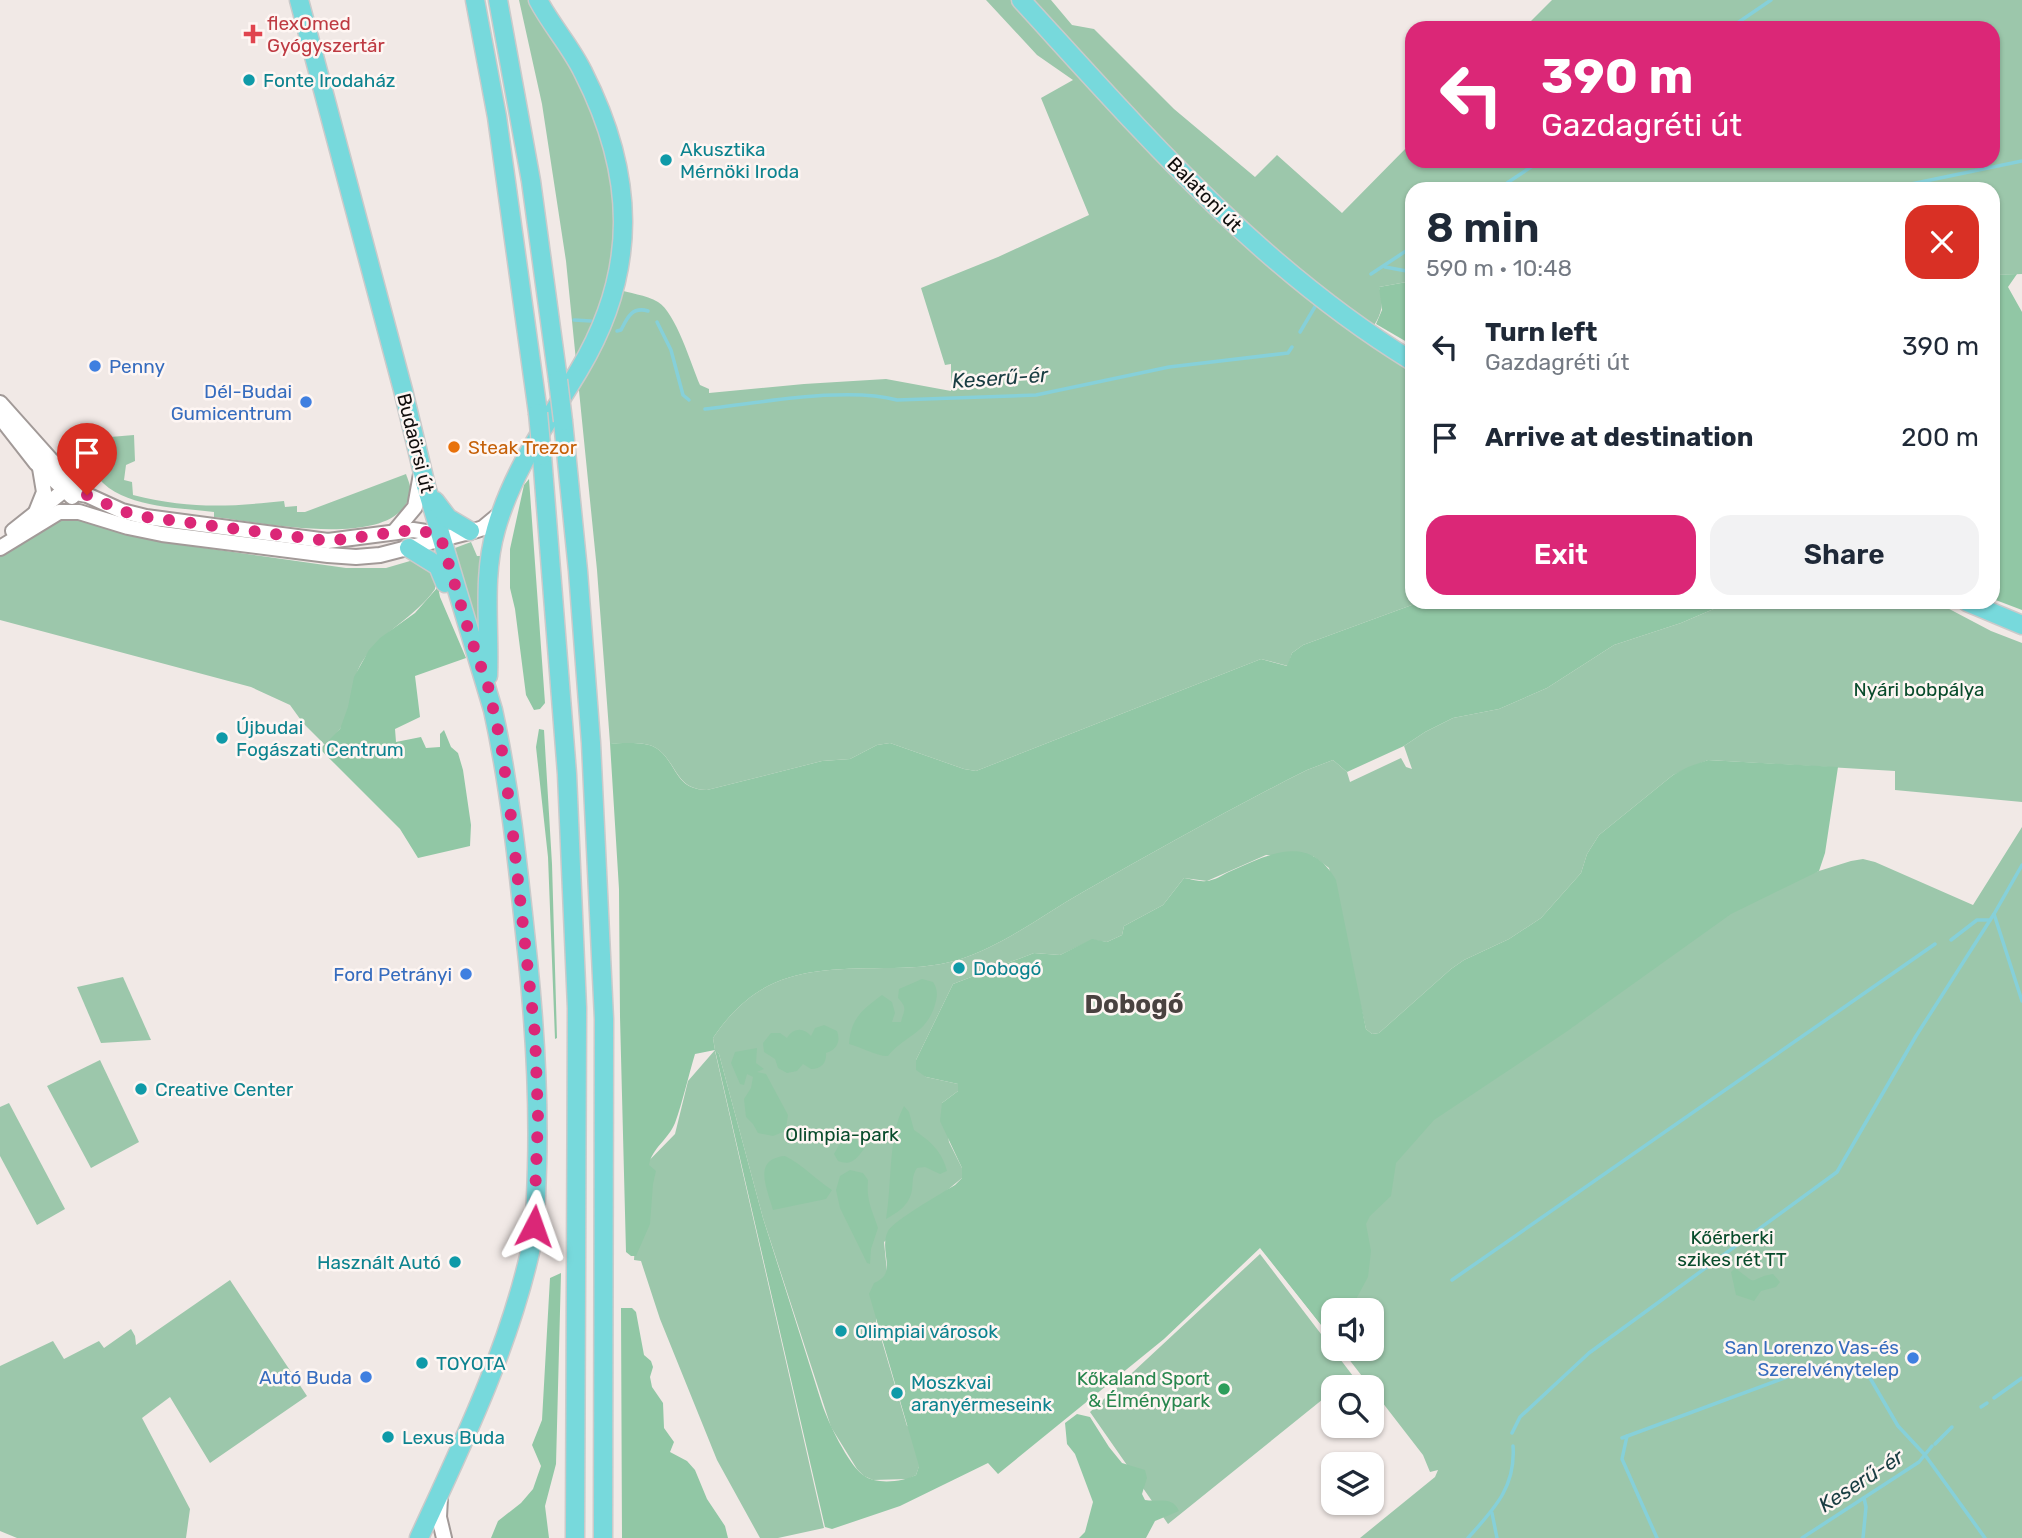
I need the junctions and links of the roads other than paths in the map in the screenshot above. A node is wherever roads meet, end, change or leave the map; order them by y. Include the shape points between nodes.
1 (299, 0) edge
2 (475, 0) edge
3 (498, 0) edge
4 (538, 0) edge
5 (1021, 0) edge
6 (1405, 356) edge
7 (0, 403) edge
8 (0, 417) edge
9 (40, 467) junction
10 (421, 467) junction
11 (426, 486) junction
12 (69, 489) junction
13 (501, 513) junction
14 (35, 514) junction
15 (118, 524) junction
16 (395, 531) junction
17 (470, 531) junction
18 (26, 532) junction
19 (441, 538) junction
20 (0, 541) edge
21 (0, 548) edge
22 (409, 548) junction
23 (1984, 609) edge
24 (465, 619) junction
25 (2022, 625) edge
26 (488, 686) junction
27 (444, 1484) junction
28 (419, 1538) edge
29 (444, 1538) edge
30 (575, 1538) edge
31 (603, 1538) edge

1 - 10 main road, Budaörsi út
2 - 30 main road, bridge via 497,117 538,414 567,774 577,1008
3 - 31 main road, bridge via 533,193 564,421 591,743 604,1019
4 - 13 main road via 582,69 614,147 621,178 623,248 604,322 524,457
5 - 6 main road, Balatoni út via 1230,221 1290,275
7 - 12 street via 50,459
8 - 9 street
9 - 12 street
9 - 14 street via 44,492
10 - 11 main road, Budaörsi út
10 - 16 street via 415,507
11 - 17 main road via 448,518
11 - 19 main road, Budaörsi út
12 - 14 street
12 - 15 street
12 - 16 street via 146,517 300,538 359,539
12 - 18 street via 65,499
13 - 17 street via 483,528
13 - 26 main road via 488,566
14 - 20 street
15 - 18 street via 68,511
15 - 22 street via 328,555 369,557
16 - 19 street via 426,532
17 - 19 street
18 - 21 street
19 - 22 street
19 - 24 main road, Budaörsi út
22 - 24 main road via 438,566 450,599
23 - 25 main road
24 - 26 main road, Budaörsi út
26 - 27 main road, Budaörsi út via 512,822 535,1034 536,1199 530,1250 503,1343
27 - 28 main road, Budaörsi út
27 - 29 street via 439,1517

